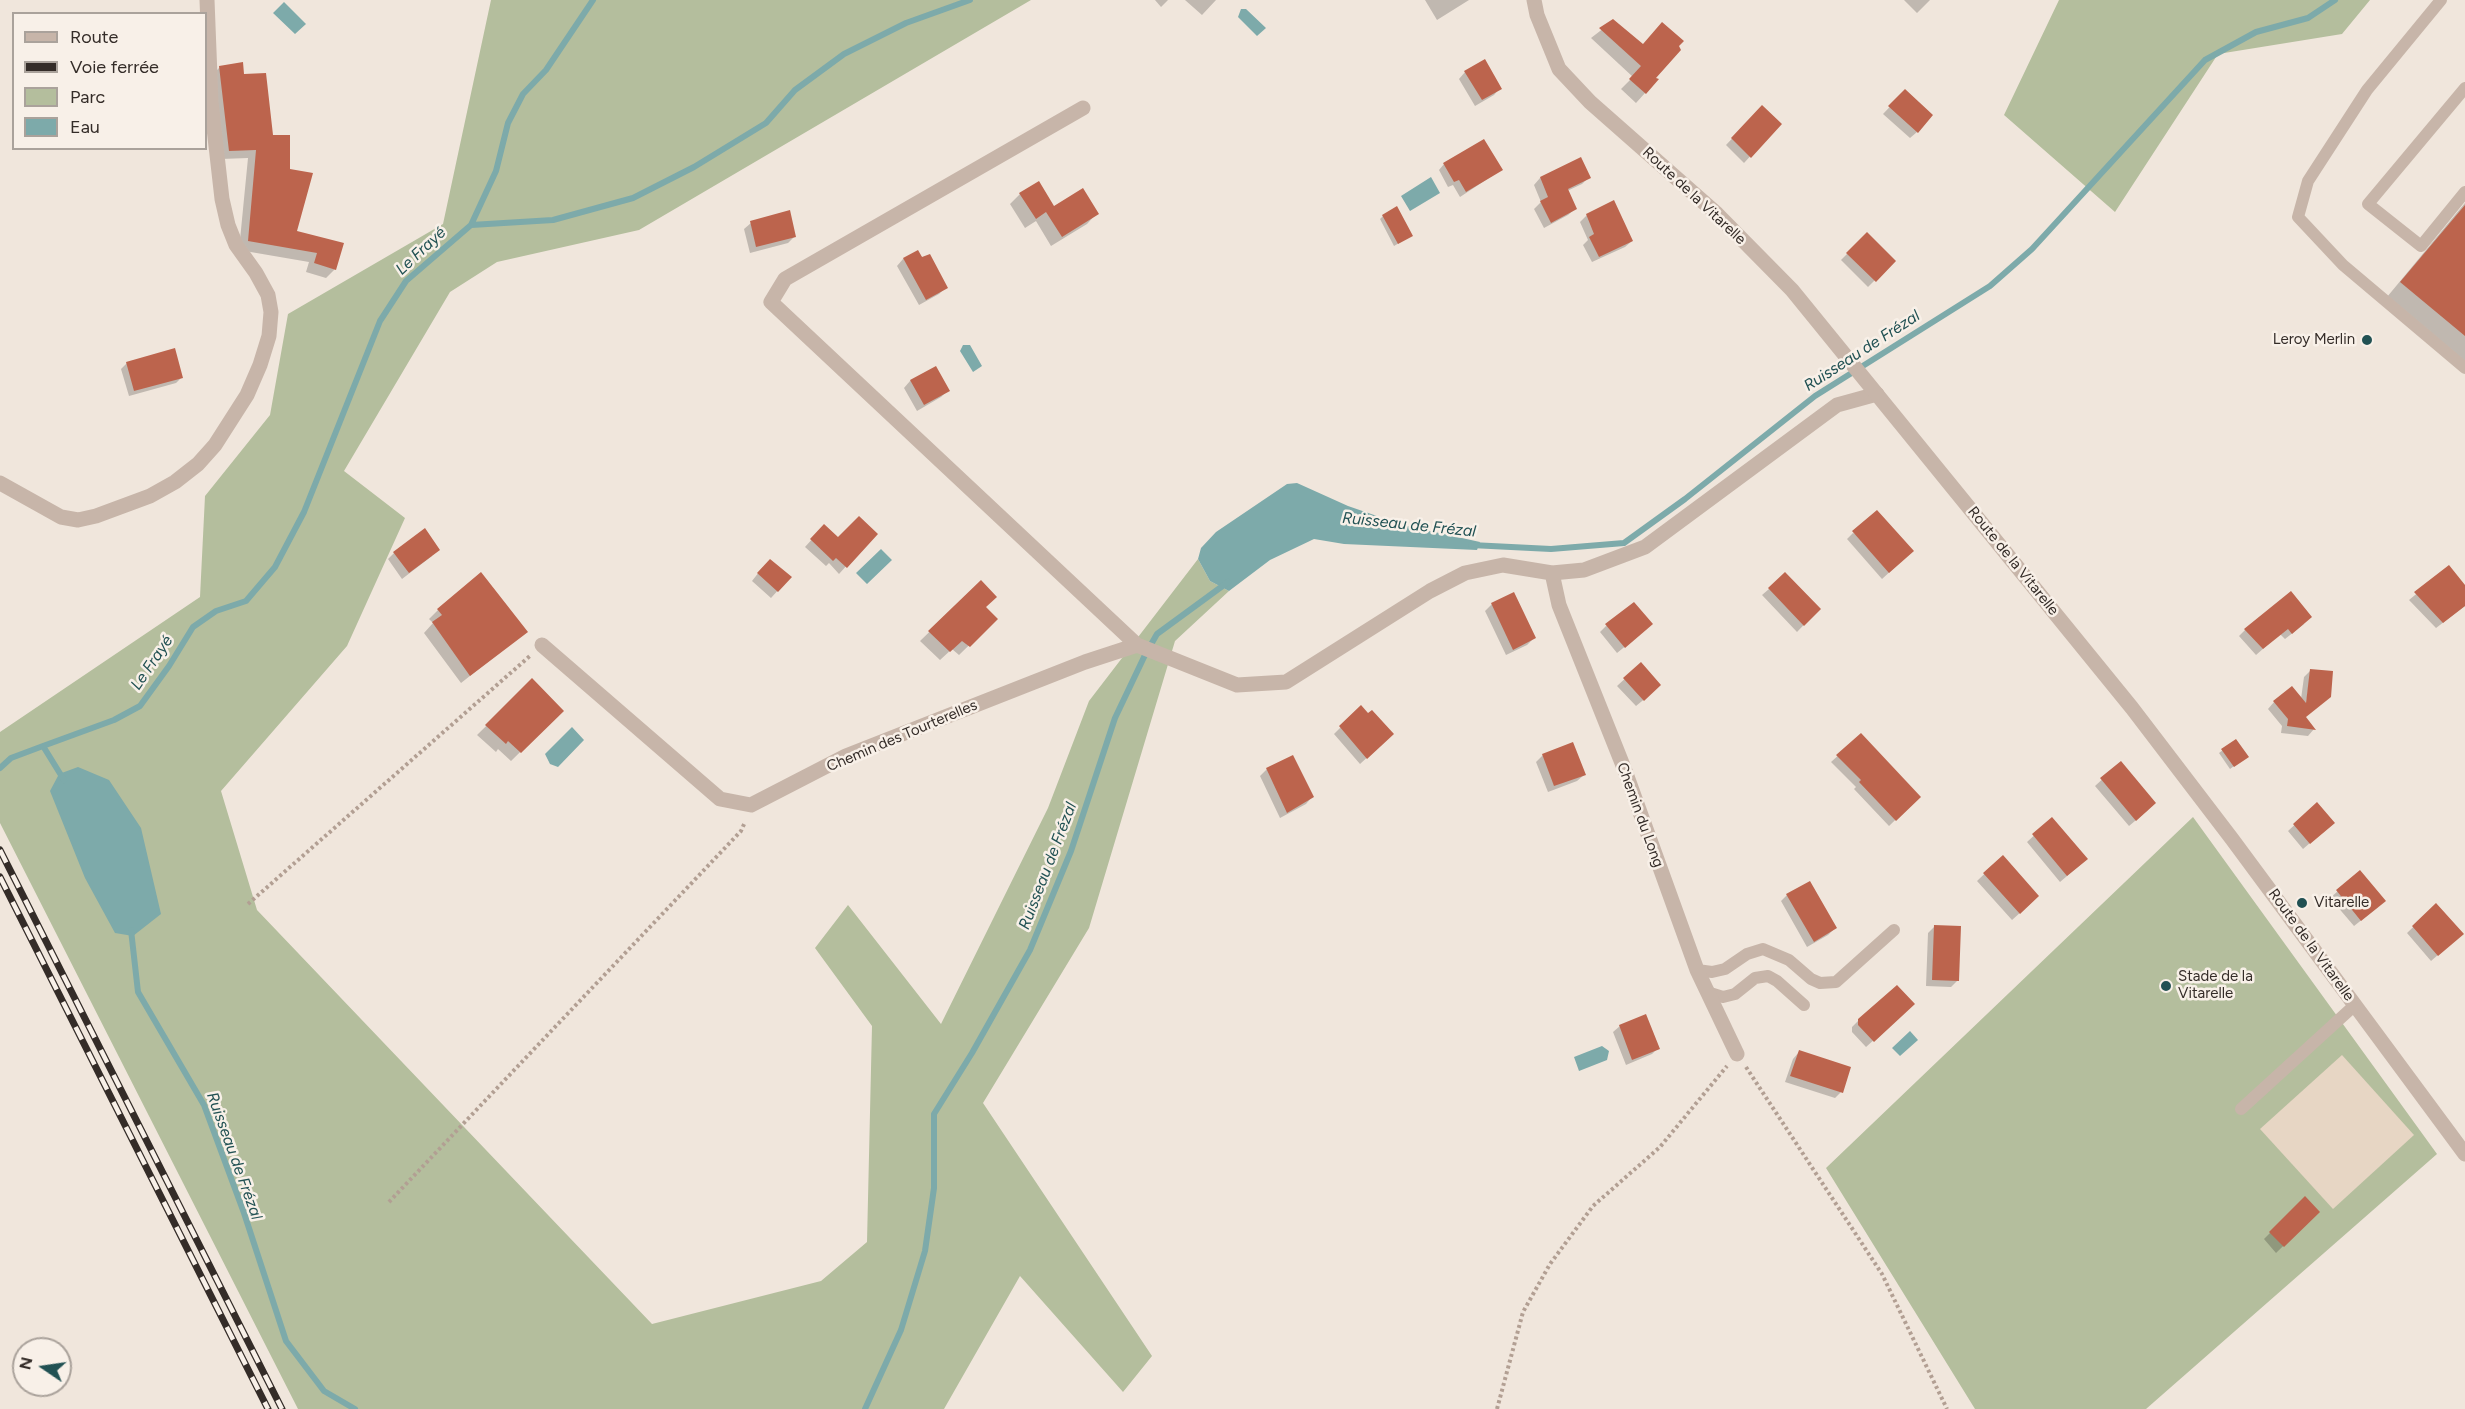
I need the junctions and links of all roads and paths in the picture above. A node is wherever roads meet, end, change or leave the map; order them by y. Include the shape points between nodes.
1 (207, 0) edge
2 (1534, 0) edge
3 (2441, 0) edge
4 (2465, 88) edge
5 (1083, 108) dead end
6 (2465, 192) edge
7 (2465, 368) edge
8 (1873, 388) junction
9 (0, 483) edge
10 (1552, 573) junction
11 (542, 645) joint
12 (1137, 645) junction
13 (751, 805) junction
14 (248, 904) dead end
15 (1894, 930) dead end
16 (1697, 970) junction
17 (1707, 992) junction
18 (1804, 1005) dead end
19 (2355, 1005) junction
20 (1737, 1054) junction
21 (2241, 1109) dead end
22 (2465, 1154) edge
23 (389, 1202) dead end
24 (1497, 1409) edge
25 (1947, 1409) edge

1 - 9 street via 211,102 222,199 236,245 268,295 271,312 269,336 251,385 233,420 198,464 150,496 78,520 61,517
2 - 8 street, Route de la Vitarelle via 1559,69 1590,102 1726,222 1792,290
3 - 7 lane via 2367,90 2307,181 2298,217 2343,265
4 - 6 lane via 2368,204 2421,246
5 - 12 street via 785,279 771,302
8 - 10 street via 1837,405 1645,547 1584,570
8 - 19 street, Route de la Vitarelle via 2132,708
10 - 12 street via 1503,565 1465,573 1286,682 1237,685
10 - 16 street, Chemin du Long via 1559,605
11 - 13 street via 720,799
11 - 14 path
12 - 13 street, Chemin des Tourterelles via 846,756
13 - 23 path via 741,831
15 - 16 lane via 1836,982 1811,979 1789,960 1763,949 1747,954 1725,969
16 - 17 street, Chemin du Long
17 - 18 lane via 1723,997 1735,994 1755,978 1768,976
17 - 20 street, Chemin du Long
19 - 21 lane
19 - 22 street, Route de la Vitarelle
20 - 24 path via 1660,1147 1593,1206 1550,1264 1523,1312
20 - 25 path via 1882,1274

